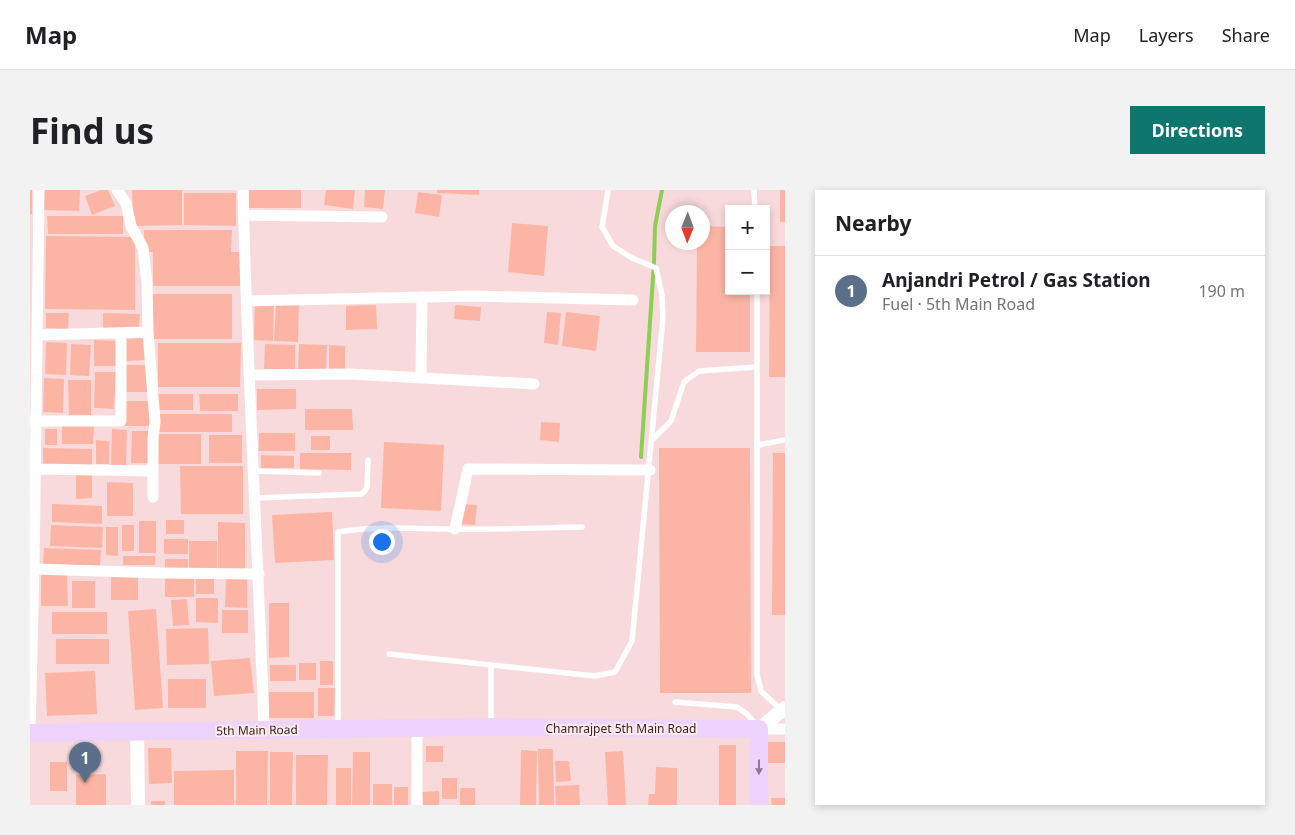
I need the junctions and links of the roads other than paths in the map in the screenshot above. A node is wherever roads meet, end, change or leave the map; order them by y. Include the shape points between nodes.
1 (39, 190) edge
2 (117, 190) edge
3 (243, 190) edge
4 (608, 190) edge
5 (754, 190) edge
6 (755, 205) edge
7 (244, 215) junction
8 (382, 217) dead end
9 (34, 224) edge
10 (34, 287) edge
11 (757, 295) edge
12 (422, 297) junction
13 (246, 300) junction
14 (632, 300) dead end
15 (121, 332) junction
16 (148, 332) junction
17 (37, 335) junction
18 (756, 367) junction
19 (250, 375) junction
20 (421, 378) junction
21 (534, 384) dead end
22 (33, 421) edge
23 (652, 440) junction
24 (785, 440) edge
25 (758, 444) junction
26 (368, 460) dead end
27 (36, 469) junction
28 (650, 470) junction
29 (153, 471) junction
30 (254, 471) junction
31 (319, 473) dead end
32 (153, 497) dead end
33 (255, 498) junction
34 (582, 527) dead end
35 (454, 529) junction
36 (32, 568) edge
37 (259, 574) junction
38 (389, 654) dead end
39 (491, 664) junction
40 (675, 702) dead end
41 (784, 709) edge
42 (487, 727) junction
43 (416, 728) junction
44 (338, 729) junction
45 (760, 729) junction
46 (785, 729) edge
47 (264, 730) junction
48 (137, 731) junction
49 (30, 733) edge
50 (138, 805) edge
51 (417, 805) edge
52 (759, 805) edge

1 - 9 street
2 - 16 street via 126,203 131,226 142,248
3 - 7 street
4 - 23 lane via 602,227 614,246 656,268 662,294 663,318
5 - 6 lane
7 - 8 street
7 - 13 street
9 - 10 street
10 - 17 street
11 - 18 lane
12 - 13 street
12 - 14 street
12 - 20 street
13 - 19 street
15 - 16 street
15 - 17 street
15 - 22 street via 121,421
16 - 29 street via 154,422
17 - 22 street
18 - 23 lane via 698,370 684,382 671,421
18 - 25 lane
19 - 20 street via 350,374
19 - 30 street
20 - 21 street
22 - 27 street
23 - 28 lane
24 - 25 lane
25 - 41 lane via 757,674 761,691
26 - 33 lane via 367,488 362,494
27 - 29 street
27 - 36 street
28 - 35 street via 468,469
28 - 39 lane via 632,641 615,672 595,676
29 - 32 street
30 - 31 lane
30 - 33 street
33 - 37 street
34 - 35 lane
35 - 44 lane via 353,529 338,532
36 - 37 street
36 - 49 street
37 - 47 street
38 - 39 lane
39 - 42 lane
40 - 45 lane via 737,707
41 - 45 street
42 - 43 main road, 5th Main Road
42 - 45 main road, Chamrajpet 5th Main Road
43 - 44 main road, 5th Main Road
43 - 51 street
44 - 47 main road, 5th Main Road
45 - 46 street
45 -> 52 main road
47 - 48 main road, 5th Main Road
48 - 49 main road, 5th Main Road
48 - 50 street

